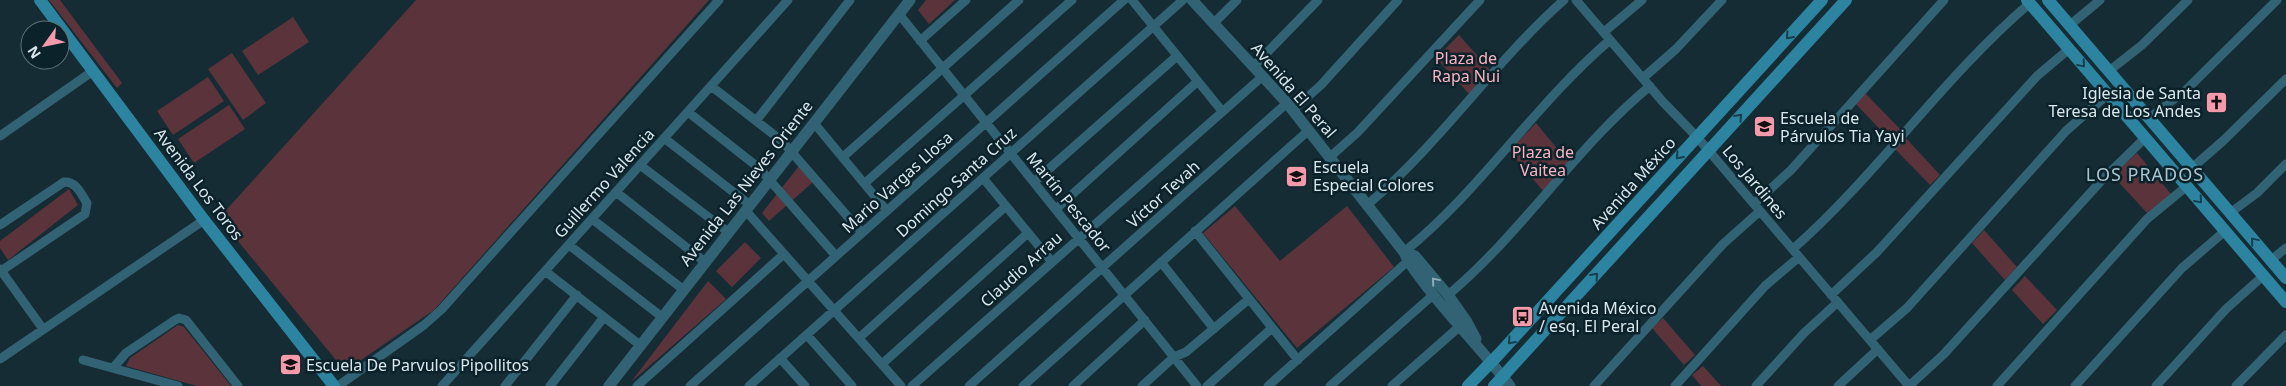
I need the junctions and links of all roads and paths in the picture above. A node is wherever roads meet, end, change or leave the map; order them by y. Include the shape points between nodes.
1 (40, 0) edge
2 (719, 0) edge
3 (788, 0) edge
4 (850, 0) edge
5 (910, 0) edge
6 (966, 0) edge
7 (1019, 0) edge
8 (1072, 0) edge
9 (1124, 0) edge
10 (1132, 0) edge
11 (1183, 0) edge
12 (1192, 0) edge
13 (1237, 0) edge
14 (1318, 0) edge
15 (1398, 0) edge
16 (1480, 0) edge
17 (1564, 0) edge
18 (1576, 0) edge
19 (1642, 0) edge
20 (1722, 0) edge
21 (1822, 0) edge
22 (1846, 0) edge
23 (1944, 0) edge
24 (2048, 0) edge
25 (2100, 0) edge
26 (2188, 0) edge
27 (2277, 0) edge
28 (2029, 1) edge
29 (898, 14) junction
30 (1213, 24) junction
31 (2070, 25) junction
32 (1153, 26) junction
33 (1604, 32) junction
34 (1610, 40) junction
35 (920, 41) junction
36 (2069, 49) junction
37 (1177, 56) junction
38 (1254, 66) junction
39 (942, 68) junction
40 (93, 71) junction
41 (2109, 71) junction
42 (1263, 76) junction
43 (1643, 78) junction
44 (2286, 79) edge
45 (1198, 82) junction
46 (711, 86) junction
47 (1650, 86) junction
48 (2108, 94) junction
49 (964, 95) junction
50 (1290, 107) junction
51 (1222, 111) junction
52 (688, 112) junction
53 (2149, 118) junction
54 (756, 121) junction
55 (986, 122) junction
56 (814, 123) junction
57 (1309, 130) junction
58 (0, 136) edge
59 (1697, 137) junction
60 (664, 138) junction
61 (2145, 138) junction
62 (1709, 151) junction
63 (791, 152) junction
64 (1011, 153) junction
65 (843, 157) junction
66 (1330, 157) junction
67 (2286, 164) edge
68 (640, 165) junction
69 (2192, 168) junction
70 (983, 178) junction
71 (770, 180) junction
72 (1034, 182) junction
73 (865, 183) junction
74 (2187, 186) junction
75 (616, 192) junction
76 (1367, 204) junction
77 (1754, 204) junction
78 (1006, 206) junction
79 (748, 208) junction
80 (1056, 209) junction
81 (887, 210) junction
82 (1760, 211) junction
83 (2230, 213) junction
84 (592, 219) junction
85 (204, 220) junction
86 (0, 225) edge
87 (1196, 231) junction
88 (2225, 231) junction
89 (728, 232) junction
90 (862, 233) junction
91 (1028, 233) junction
92 (1079, 238) junction
93 (569, 244) junction
94 (2286, 248) edge
95 (1792, 249) junction
96 (784, 254) junction
97 (836, 256) junction
98 (1406, 256) junction
99 (1799, 257) junction
100 (2271, 260) junction
101 (705, 262) junction
102 (1052, 262) junction
103 (1161, 262) junction
104 (1103, 267) junction
105 (1, 270) edge
106 (545, 271) junction
107 (2264, 276) junction
108 (2286, 278) edge
109 (808, 281) junction
110 (684, 290) junction
111 (577, 295) junction
112 (1125, 295) junction
113 (1433, 295) junction
114 (1831, 295) junction
115 (1448, 296) junction
116 (1249, 299) junction
117 (1838, 302) junction
118 (2286, 302) edge
119 (834, 310) junction
120 (604, 316) junction
121 (662, 317) junction
122 (1145, 320) junction
123 (1459, 327) junction
124 (1272, 328) junction
125 (43, 329) junction
126 (1214, 329) junction
127 (807, 334) junction
128 (2286, 335) edge
129 (859, 338) junction
130 (1870, 340) junction
131 (640, 345) junction
132 (1878, 349) junction
133 (1482, 350) junction
134 (1174, 357) junction
135 (780, 358) junction
136 (0, 359) edge
137 (83, 360) dead end
138 (1298, 360) junction
139 (1492, 362) junction
140 (882, 364) junction
141 (113, 368) junction
142 (1502, 383) edge
143 (754, 384) edge
144 (178, 386) edge
145 (238, 386) edge
146 (334, 386) edge
147 (338, 386) edge
148 (442, 386) edge
149 (505, 386) edge
150 (550, 386) edge
151 (609, 386) edge
152 (636, 386) edge
153 (690, 386) edge
154 (805, 386) edge
155 (852, 386) edge
156 (902, 386) edge
157 (912, 386) edge
158 (969, 386) edge
159 (1023, 386) edge
160 (1072, 386) edge
161 (1142, 386) edge
162 (1197, 386) edge
163 (1207, 386) edge
164 (1268, 386) edge
165 (1330, 386) edge
166 (1392, 386) edge
167 (1468, 386) edge
168 (1594, 386) edge
169 (1675, 386) edge
170 (1756, 386) edge
171 (1838, 386) edge
172 (1909, 386) edge
173 (1997, 386) edge
174 (2075, 386) edge
175 (2156, 386) edge
176 (2236, 386) edge

1 - 40 main road, Avenida Los Toros
2 - 147 street via 441,310
3 - 46 street, Guillermo Valencia
4 - 54 street
5 - 29 street, Avenida Las Nieves Oriente
6 - 35 street
7 - 39 street
8 - 49 street
9 - 55 street, Mario Vargas Llosa
10 - 32 street
11 - 32 street, Domingo Santa Cruz
12 - 30 street, Avenida El Peral
13 - 30 street
14 - 38 street
15 - 50 street, Víctor Tevah via 1326,79
16 - 66 street via 1358,132
17 - 76 street via 1405,170
18 - 33 street, Los Jardines
19 - 33 street
20 - 43 street via 1676,49
21 -> 59 main road, Avenida México
62 -> 22 main road, Avenida México
23 - 77 street via 1791,170
24 - 31 main road
25 - 31 street
26 - 41 street via 2142,45
27 - 53 street via 2185,91
28 - 36 main road
28 - 95 street via 1985,43 1827,218
29 - 35 street, Martín Pescador
29 - 56 street, Avenida Las Nieves Oriente
30 - 38 street, Avenida El Peral
31 - 41 main road
32 - 37 street
32 - 64 street, Domingo Santa Cruz
33 - 34 street, Los Jardines
34 - 43 street, Los Jardines
34 - 98 street via 1578,69
35 - 39 street, Martín Pescador
36 -> 48 main road
36 - 114 street via 2037,76 1876,252
37 - 45 street
37 - 72 street
38 - 42 street, Avenida El Peral
39 - 49 street, Martín Pescador
39 - 65 street
40 - 58 street
40 - 85 main road, Avenida Los Toros
41 - 53 main road
42 - 50 street, Avenida El Peral
42 - 51 street, Claudio Arrau
43 - 47 street, Los Jardines
44 - 69 street
45 - 51 street
45 - 80 street
46 - 52 street, Guillermo Valencia
46 - 54 street
47 - 59 street, Los Jardines
47 - 115 street via 1613,120 1484,263
48 - 61 main road
48 - 130 street via 2066,131 1907,308
49 - 55 street, Martín Pescador
49 - 73 street
50 - 57 street, Avenida El Peral
50 - 104 street, Víctor Tevah
51 - 92 street, Claudio Arrau
52 - 60 street, Guillermo Valencia
52 - 71 street via 760,168
53 - 69 main road
54 - 63 street
55 - 64 street, Martín Pescador
55 - 81 street, Mario Vargas Llosa
56 - 63 street, Avenida Las Nieves Oriente
56 - 65 street
57 - 66 street, Avenida El Peral
57 - 87 street
59 - 62 street, Los Jardines
59 -> 139 main road, Avenida México
60 - 68 street, Guillermo Valencia
60 - 79 street
61 - 74 main road
61 - 172 street via 2102,180 1944,354
62 - 77 street, Los Jardines
142 -> 62 main road, Avenida México
63 - 71 street, Avenida Las Nieves Oriente
63 - 90 street
64 - 70 street, Domingo Santa Cruz
64 - 72 street, Martín Pescador
65 - 73 street
66 - 76 street, Avenida El Peral
67 - 83 street via 2257,193
68 - 75 street, Guillermo Valencia
68 - 89 street
69 - 83 main road
70 - 78 street
70 - 119 street, Domingo Santa Cruz
71 - 79 street, Avenida Las Nieves Oriente
71 - 97 street
72 - 80 street, Martín Pescador
73 - 81 street
74 -> 88 main road
74 - 173 street via 2148,220
75 - 84 street, Guillermo Valencia
75 - 101 street
76 - 98 street, Avenida El Peral
77 - 82 street, Los Jardines
78 - 91 street
78 - 129 street
79 - 89 street, Avenida Las Nieves Oriente
79 - 96 street
80 - 92 street, Martín Pescador
81 - 90 street, Mario Vargas Llosa
82 - 95 street, Los Jardines
82 - 168 street via 1723,244
100 -> 83 main road
84 - 93 street, Guillermo Valencia
84 - 110 street
85 - 125 street
85 - 146 main road, Avenida Los Toros
86 - 105 street via 64,182 74,184 87,203 84,214
87 - 103 street
87 - 116 street
88 - 107 main road
88 - 174 street via 2182,268
89 - 101 street, Avenida Las Nieves Oriente
90 - 97 street, Mario Vargas Llosa
91 - 102 street
91 - 140 street
92 - 102 street, Claudio Arrau
92 - 104 street, Martín Pescador
93 - 106 street, Guillermo Valencia
93 - 121 street
94 - 100 street
95 - 99 street, Los Jardines
96 - 109 street
96 - 152 street
97 - 109 street, Mario Vargas Llosa
98 - 113 street, Avenida El Peral
115 -> 98 street, Avenida El Peral via 1415,256
98 - 138 street
99 - 114 street, Los Jardines
99 - 169 street via 1765,286
100 - 108 main road
101 - 110 street, Avenida Las Nieves Oriente
102 - 157 street, Claudio Arrau
103 - 112 street
103 - 126 street
104 - 112 street, Martín Pescador
104 - 158 street, Víctor Tevah
105 - 125 street
106 - 111 street
106 - 148 street, Guillermo Valencia
107 - 118 main road
107 - 175 street via 2234,301
109 - 119 street
109 - 153 street, Mario Vargas Llosa
110 - 121 street, Avenida Las Nieves Oriente
111 - 120 street
111 - 149 street
112 - 122 street, Martín Pescador
112 - 159 street
113 - 123 street, Avenida El Peral
113 - 165 street
114 - 117 street, Los Jardines
115 - 133 street, Avenida El Peral
116 - 124 street
116 - 126 street
117 - 130 street, Los Jardines
117 - 170 street via 1804,333
119 - 127 street, Domingo Santa Cruz
119 - 129 street
120 - 131 street
120 - 150 street
121 - 131 street, Avenida Las Nieves Oriente
122 - 134 street, Martín Pescador
122 - 160 street
123 - 133 street, Avenida El Peral
123 - 166 street
124 - 138 street
124 - 163 street
125 - 136 street
126 - 134 street via 1186,352
127 - 135 street, Domingo Santa Cruz
127 - 155 street
128 - 176 street
129 - 140 street
130 - 132 street, Los Jardines
131 - 151 street, Avenida Las Nieves Oriente
132 - 171 street
132 - 172 street, Los Jardines
133 - 139 street, Avenida El Peral
134 - 161 street
134 - 162 street, Martín Pescador
135 - 143 street, Domingo Santa Cruz
135 - 154 street
137 - 141 street
138 - 164 street
139 - 142 street, Avenida El Peral
139 - 167 main road, Avenida México
140 - 156 street
141 - 144 street
141 - 145 street via 126,353 174,320 182,318

